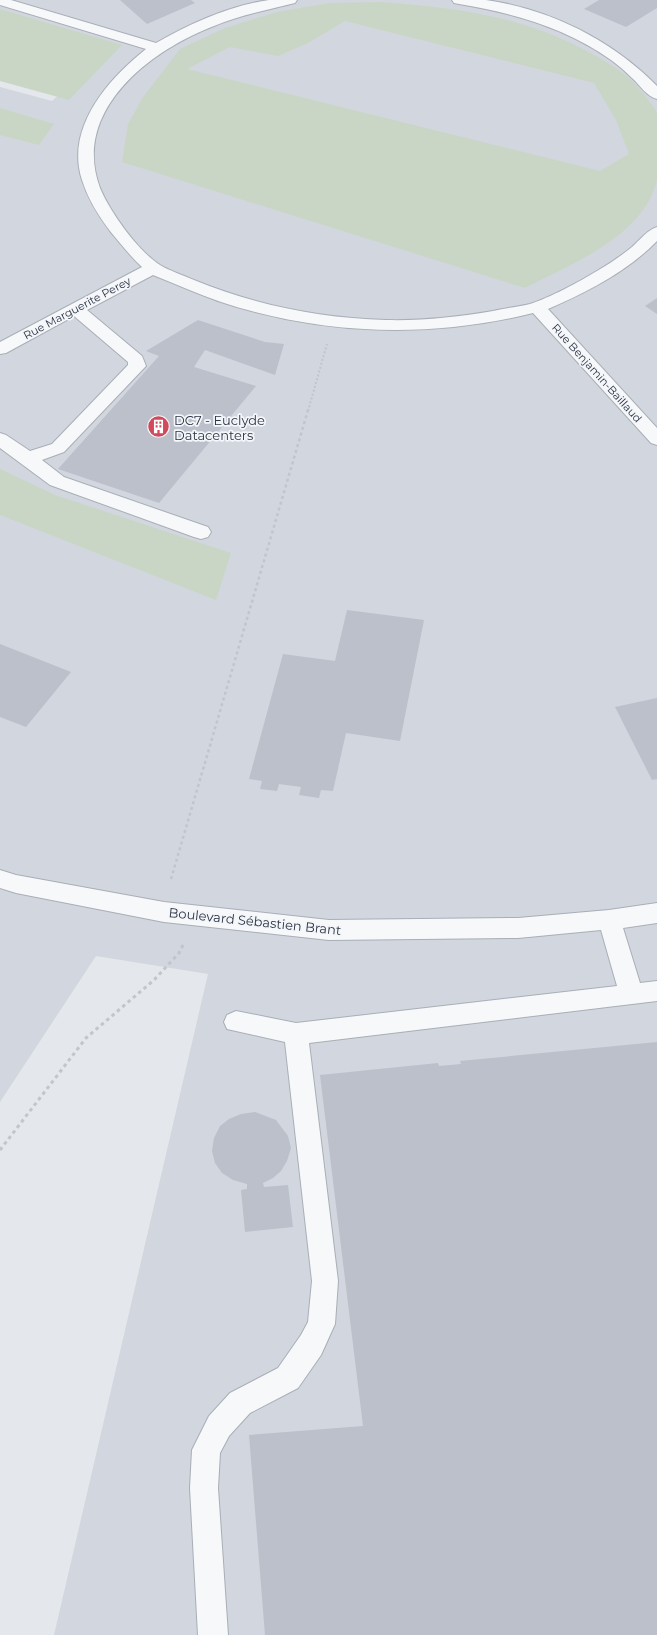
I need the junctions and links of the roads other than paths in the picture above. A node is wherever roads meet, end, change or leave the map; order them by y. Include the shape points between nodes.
1 (290, 0) edge
2 (459, 0) edge
3 (0, 1) edge
4 (244, 4) edge
5 (513, 4) edge
6 (158, 48) junction
7 (657, 95) edge
8 (657, 232) edge
9 (153, 268) junction
10 (538, 307) junction
11 (76, 309) junction
12 (0, 349) edge
13 (0, 439) edge
14 (657, 439) edge
15 (28, 458) junction
16 (201, 532) dead end
17 (0, 879) edge
18 (657, 913) edge
19 (609, 920) junction
20 (657, 991) edge
21 (631, 994) junction
22 (236, 1022) dead end
23 (296, 1034) junction
24 (213, 1635) edge

1 - 4 street
2 - 5 street
3 - 6 street
4 - 6 street
5 - 7 street via 604,48 643,78
6 - 9 street via 121,80 98,108 86,143 85,160 102,209
8 - 10 street via 627,259 600,276
9 - 10 street via 196,288 238,302 280,313 334,322 367,325 437,324
9 - 11 street, Rue Marguerite Perey
10 - 14 street, Rue Benjamin-Baillaud
11 - 12 street, Rue Marguerite Perey
11 - 15 street via 136,360 137,366 58,448
13 - 15 street
15 - 16 street via 57,481
17 - 19 street, Boulevard Sébastien Brant via 164,912 329,930 518,928
18 - 19 street, Boulevard Sébastien Brant
19 - 21 street
20 - 21 street
21 - 23 street
22 - 23 street
23 - 24 street via 325,1281 321,1324 311,1345 288,1378 240,1404 219,1426 206,1450 204,1488

